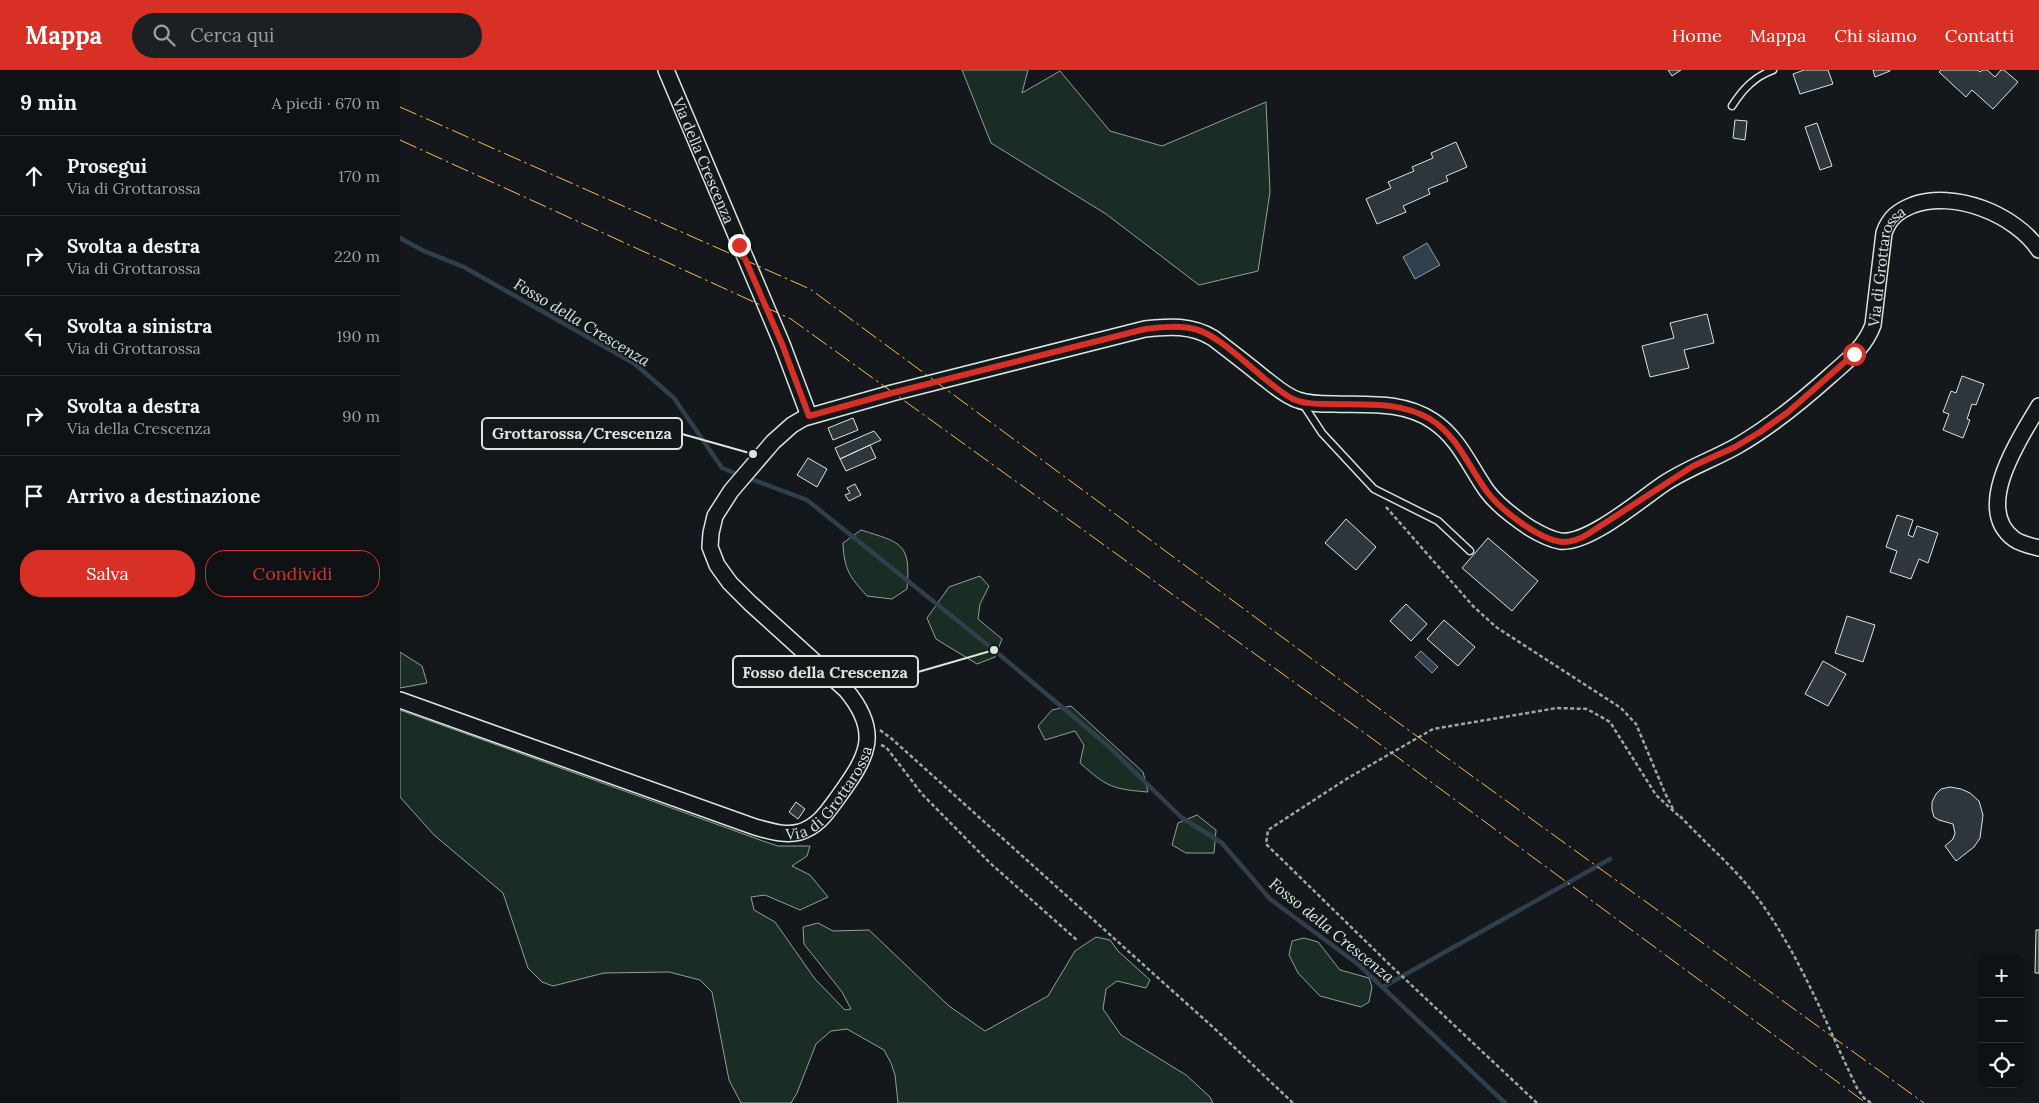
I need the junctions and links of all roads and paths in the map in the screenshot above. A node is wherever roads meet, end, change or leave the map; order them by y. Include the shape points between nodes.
1 (666, 70) edge
2 (1773, 70) edge
3 (1732, 106) dead end
4 (2039, 250) edge
5 (1301, 401) junction
6 (2039, 406) edge
7 (809, 416) junction
8 (1374, 489) junction
9 (2039, 548) edge
10 (1470, 551) dead end
11 (400, 700) edge
12 (864, 720) junction
13 (868, 741) junction
14 (1681, 818) junction
15 (1078, 941) dead end
16 (1293, 1103) edge
17 (1537, 1103) edge
18 (1871, 1103) edge

1 - 7 street, Via della Crescenza via 782,344
2 - 3 lane via 1744,88
4 - 5 street, Via di Grottarossa via 2003,219 1969,204 1933,200 1897,213 1884,233 1873,325 1867,340 1854,354 1760,432 1693,466 1614,519 1572,541 1544,536 1504,509 1486,490 1455,442 1439,425 1422,415 1388,405
5 - 7 street, Via di Grottarossa via 1283,393 1206,333 1185,327 1166,327 1126,334
5 - 8 lane via 1322,433
6 - 9 street via 2007,464 1999,488 1998,507 2008,534
7 - 12 street, Via di Grottarossa via 792,425 731,491 715,516 710,547 724,576 846,690
8 - 10 lane via 1438,521
8 - 14 path via 1391,514 1473,606 1496,627 1621,708 1636,724 1665,793
11 - 13 street, Via di Grottarossa via 698,808 788,834 807,830 824,816 858,769
12 - 13 street, Via di Grottarossa
12 - 16 path via 892,739
13 - 15 path via 886,747 922,794 990,863
14 - 17 path via 1656,795 1610,722 1586,709 1557,708 1433,729 1348,778 1268,830 1266,844
14 - 18 path via 1728,862 1757,897 1791,949 1857,1088

